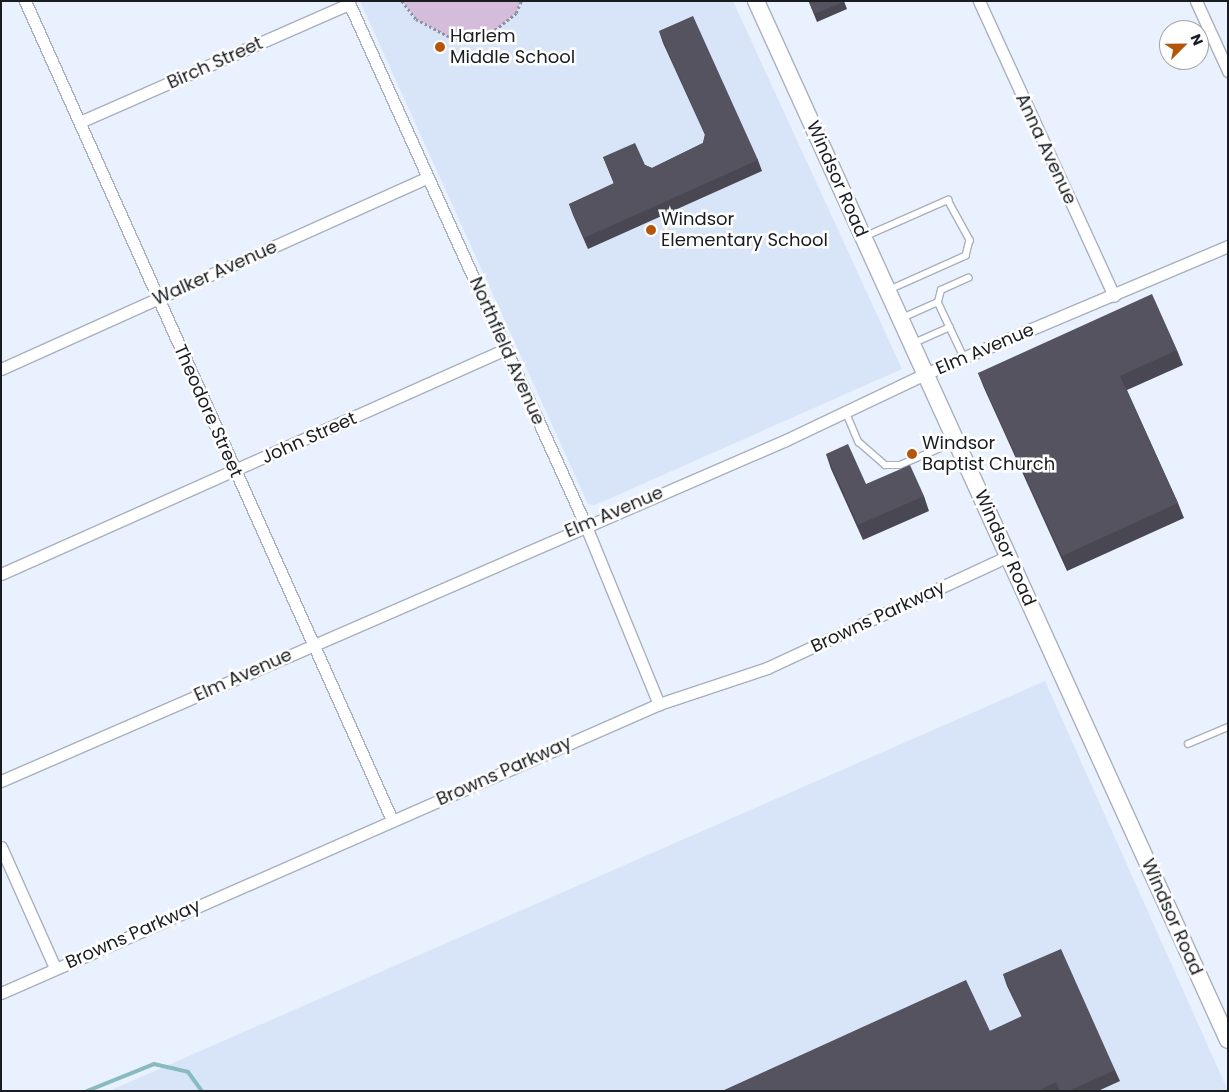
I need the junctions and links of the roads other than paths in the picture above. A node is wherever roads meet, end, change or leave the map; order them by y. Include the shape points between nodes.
1 (25, 1) edge
2 (756, 1) edge
3 (979, 1) edge
4 (1196, 1) edge
5 (348, 3) edge
6 (1228, 70) edge
7 (82, 122) junction
8 (428, 177) junction
9 (864, 237) junction
10 (1228, 246) edge
11 (968, 278) dead end
12 (888, 291) junction
13 (1114, 296) junction
14 (157, 298) junction
15 (938, 302) junction
16 (900, 319) junction
17 (950, 327) junction
18 (912, 344) junction
19 (506, 349) junction
20 (964, 358) junction
21 (1, 368) edge
22 (925, 374) junction
23 (846, 412) junction
24 (956, 441) junction
25 (235, 472) junction
26 (585, 524) junction
27 (1008, 556) junction
28 (1, 574) edge
29 (314, 643) junction
30 (659, 704) junction
31 (1228, 727) edge
32 (1188, 744) dead end
33 (1, 781) edge
34 (392, 820) junction
35 (1, 847) edge
36 (54, 968) junction
37 (1, 993) edge
38 (1228, 1040) edge

1 - 7 street, Theodore Street
2 - 9 street, Windsor Road
3 - 13 street, Anna Avenue
4 - 6 street
5 - 7 street, Birch Street
5 - 8 street, Northfield Avenue
7 - 14 street, Theodore Street
8 - 14 street, Walker Avenue
8 - 19 street, Northfield Avenue
9 - 12 street, Windsor Road
9 - 12 lane via 944,200 952,202 970,240 966,256
10 - 13 street, Elm Avenue
11 - 15 lane via 941,290
12 - 16 street, Windsor Road
13 - 20 street, Elm Avenue
14 - 21 street, Walker Avenue
14 - 25 street, Theodore Street
15 - 16 lane
15 - 17 lane
16 - 18 street, Windsor Road
17 - 18 lane
17 - 20 lane
18 - 22 street, Windsor Road
19 - 25 street, John Street
19 - 26 street, Northfield Avenue
20 - 22 street, Elm Avenue
22 - 23 street, Elm Avenue
22 - 24 street, Windsor Road
23 - 24 lane via 859,442 885,465 900,465
23 - 26 street, Elm Avenue
24 - 27 street, Windsor Road
25 - 28 street, John Street
25 - 29 street, Theodore Street
26 - 29 street, Elm Avenue
26 - 30 street, Northfield Avenue
27 - 30 street, Browns Parkway via 767,668
27 - 38 street, Windsor Road
29 - 33 street, Elm Avenue
29 - 34 street, Theodore Street
30 - 34 street, Browns Parkway
31 - 32 lane
34 - 36 street, Browns Parkway
35 - 36 street
36 - 37 street, Browns Parkway

